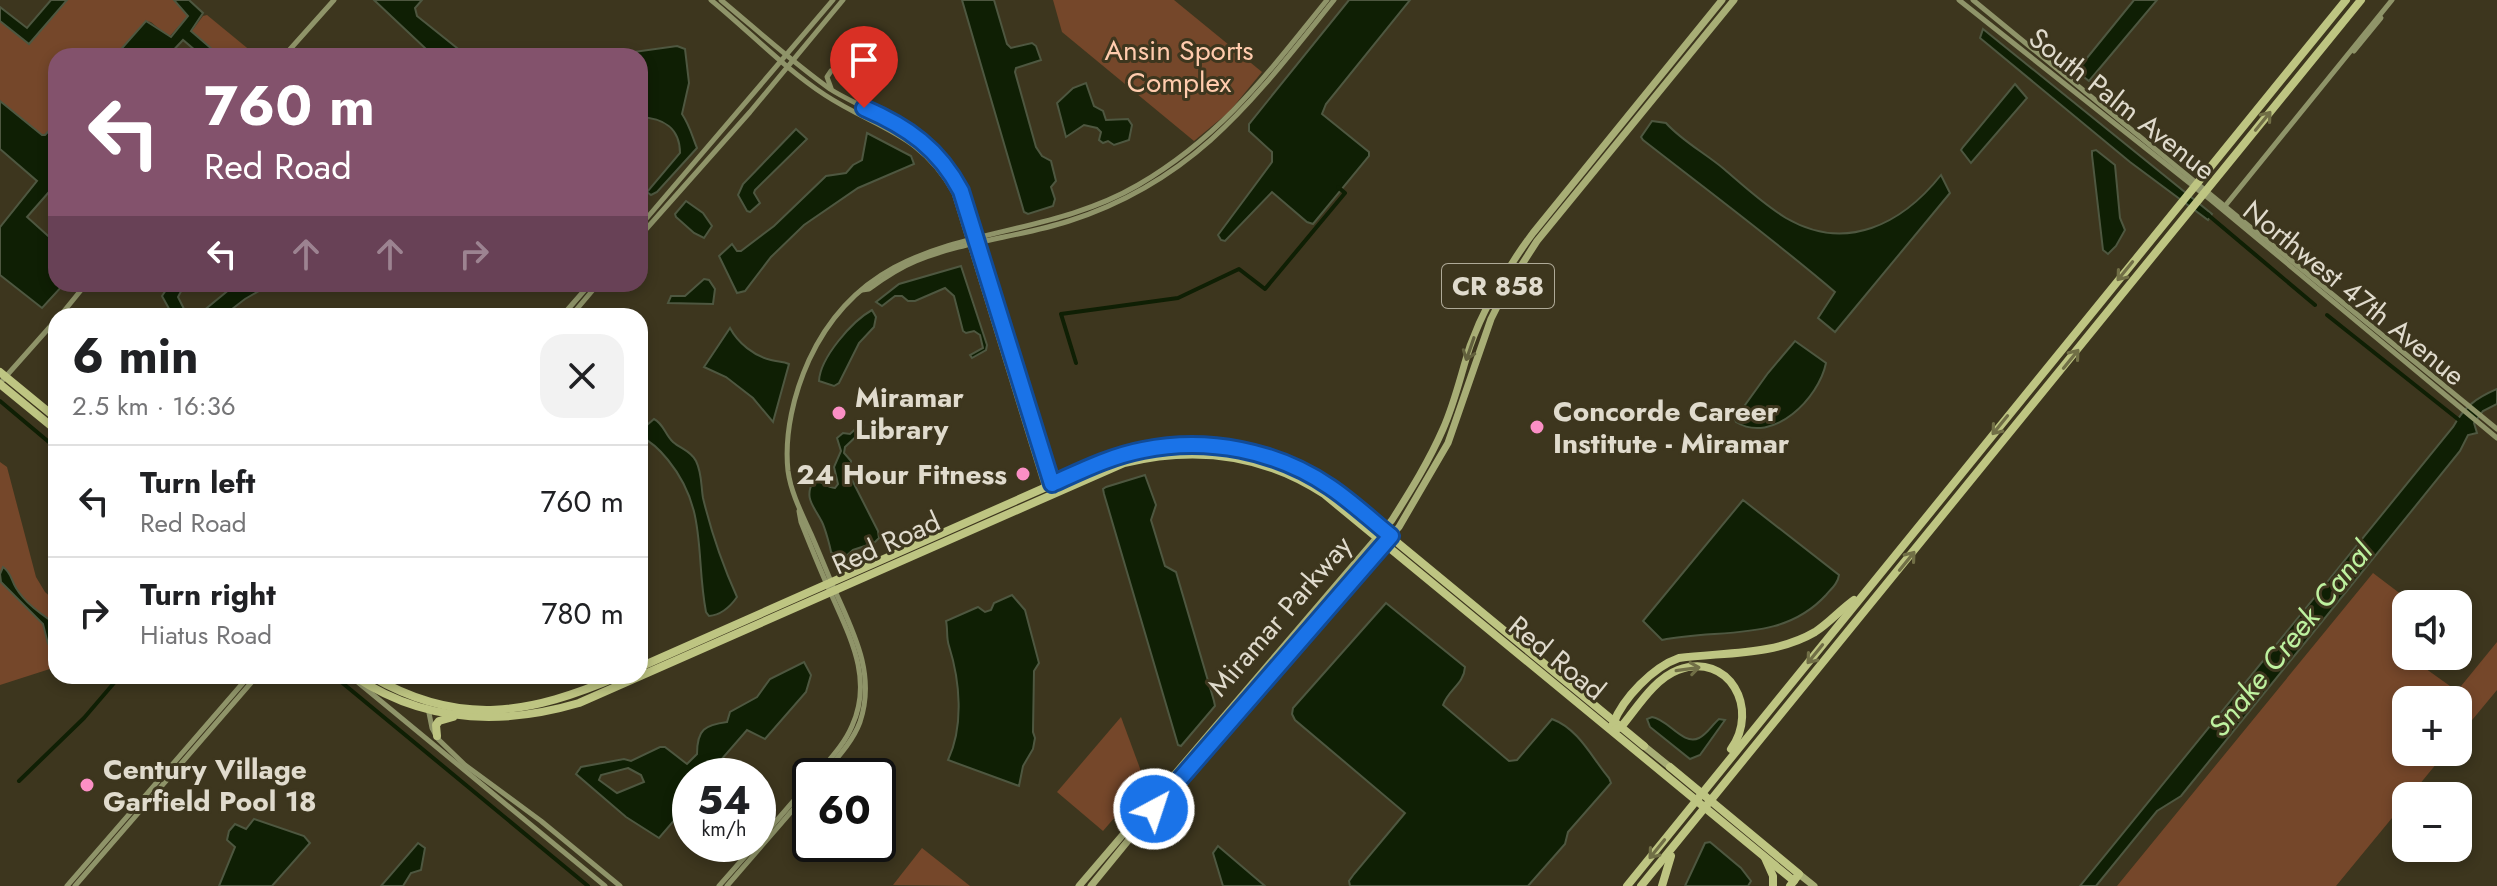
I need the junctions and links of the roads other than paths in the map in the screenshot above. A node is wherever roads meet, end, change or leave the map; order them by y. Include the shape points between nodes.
1 (334, 0) edge
2 (711, 0) edge
3 (721, 0) edge
4 (833, 0) edge
5 (843, 0) edge
6 (1327, 0) edge
7 (1334, 0) edge
8 (1722, 0) edge
9 (1734, 0) edge
10 (1959, 0) edge
11 (1973, 0) edge
12 (2346, 0) edge
13 (2361, 0) edge
14 (2394, 0) edge
15 (291, 48) edge
16 (791, 57) junction
17 (785, 64) junction
18 (831, 71) dead end
19 (831, 89) junction
20 (911, 138) junction
21 (1138, 189) junction
22 (2224, 208) junction
23 (648, 217) edge
24 (648, 227) edge
25 (978, 241) junction
26 (970, 243) junction
27 (79, 292) edge
28 (583, 292) edge
29 (591, 292) edge
30 (66, 308) edge
31 (569, 308) edge
32 (578, 308) edge
33 (48, 329) edge
34 (1, 379) edge
35 (48, 412) edge
36 (2480, 419) junction
37 (48, 423) edge
38 (2497, 429) edge
39 (2497, 438) edge
40 (1238, 454) junction
41 (1434, 459) junction
42 (1050, 490) junction
43 (1384, 537) junction
44 (831, 587) junction
45 (1865, 593) junction
46 (648, 664) edge
47 (648, 671) edge
48 (243, 684) edge
49 (250, 684) edge
50 (362, 684) edge
51 (367, 684) edge
52 (389, 684) edge
53 (599, 684) edge
54 (620, 684) edge
55 (1631, 697) junction
56 (424, 700) junction
57 (1594, 705) junction
58 (1637, 708) junction
59 (429, 710) junction
60 (458, 716) junction
61 (214, 722) junction
62 (1615, 726) junction
63 (437, 736) junction
64 (1644, 746) junction
65 (830, 758) edge
66 (837, 758) edge
67 (1670, 767) joint
68 (1707, 786) junction
69 (1692, 791) junction
70 (792, 803) edge
71 (792, 811) edge
72 (1716, 811) junction
73 (776, 821) edge
74 (1674, 847) junction
75 (1765, 858) junction
76 (740, 862) edge
77 (1788, 871) junction
78 (1796, 882) edge
79 (67, 886) edge
80 (75, 886) edge
81 (605, 886) edge
82 (620, 886) edge
83 (719, 886) edge
84 (727, 886) edge
85 (1079, 886) edge
86 (1091, 886) edge
87 (1627, 886) edge
88 (1641, 886) edge
89 (1662, 886) edge
90 (1774, 886) edge
91 (1814, 886) edge

1 - 15 main road
2 - 17 main road
3 - 16 main road
4 - 16 main road
5 - 16 main road
6 - 21 main road via 1243,103
7 - 21 main road via 1228,126 1178,169
8 -> 41 main road, Miramar Parkway / CR 858 via 1507,270 1482,317
9 - 41 main road, Miramar Parkway / CR 858 via 1515,275 1491,319 1458,419
10 - 22 main road, South Palm Avenue
11 - 22 main road, South Palm Avenue
12 -> 45 highway
74 -> 13 highway
14 - 22 main road
16 - 17 main road
16 - 19 main road
17 - 20 main road via 824,94
17 - 23 main road
17 - 24 main road
18 - 19 main road
19 - 20 main road
20 - 25 main road via 930,146 948,167
20 - 26 main road via 942,170
21 - 25 main road
22 - 36 main road, Northwest 47th Avenue
25 - 26 main road
25 - 42 main road
26 - 42 main road
26 - 44 main road via 902,261 861,290 821,337 800,382 788,451 790,482
27 - 30 main road
28 - 31 main road
29 - 32 main road
33 - 34 main road
34 - 35 highway
34 - 37 highway
36 - 38 main road, Northwest 47th Avenue
36 - 39 main road, Northwest 47th Avenue
40 - 42 highway, Red Road via 1202,450 1124,463
40 - 42 highway, Red Road via 1198,445 1143,450 1100,464
40 - 43 highway, Red Road via 1314,488
40 - 43 highway, Red Road via 1287,464 1330,487
41 - 43 main road, Miramar Parkway / CR 858
42 - 44 highway, Red Road
43 - 57 highway, Red Road
43 - 62 highway, Red Road
43 - 85 main road, Miramar Parkway / CR 858
43 - 86 main road, Miramar Parkway / CR 858
44 - 46 highway, Red Road
44 - 47 highway, Red Road
44 - 65 main road via 858,657 861,692 847,737
44 - 66 main road via 862,656 866,690 856,729
45 - 55 highway via 1824,626 1791,643 1668,662
45 -> 68 highway
48 - 61 main road
49 - 61 main road
50 - 81 main road
51 - 59 highway, Red Road
52 - 56 highway
53 - 56 highway via 550,703 516,709 463,708
54 - 60 highway, Red Road via 579,703 518,717
55 - 57 highway via 1613,708
55 - 62 highway
56 - 59 main road
57 - 62 highway, Red Road
58 - 62 highway
58 - 64 highway via 1633,729
58 -> 68 highway via 1660,681 1680,669 1707,668 1732,683 1741,698 1743,724
59 - 60 highway, Red Road
59 - 63 main road
60 - 63 highway via 439,721
61 - 79 main road
61 - 80 main road
62 - 64 highway, Red Road
62 - 69 highway, Red Road
63 - 82 main road via 471,771
64 - 67 main road, Red Road
67 - 69 highway, Red Road
68 -> 87 highway
69 - 72 highway, Red Road
70 - 73 main road
71 - 84 main road
72 - 75 highway
72 - 77 highway
74 - 88 highway
74 - 89 highway
75 - 77 highway
75 - 90 highway
76 - 83 main road
77 - 78 highway
77 - 90 highway
78 - 91 main road

